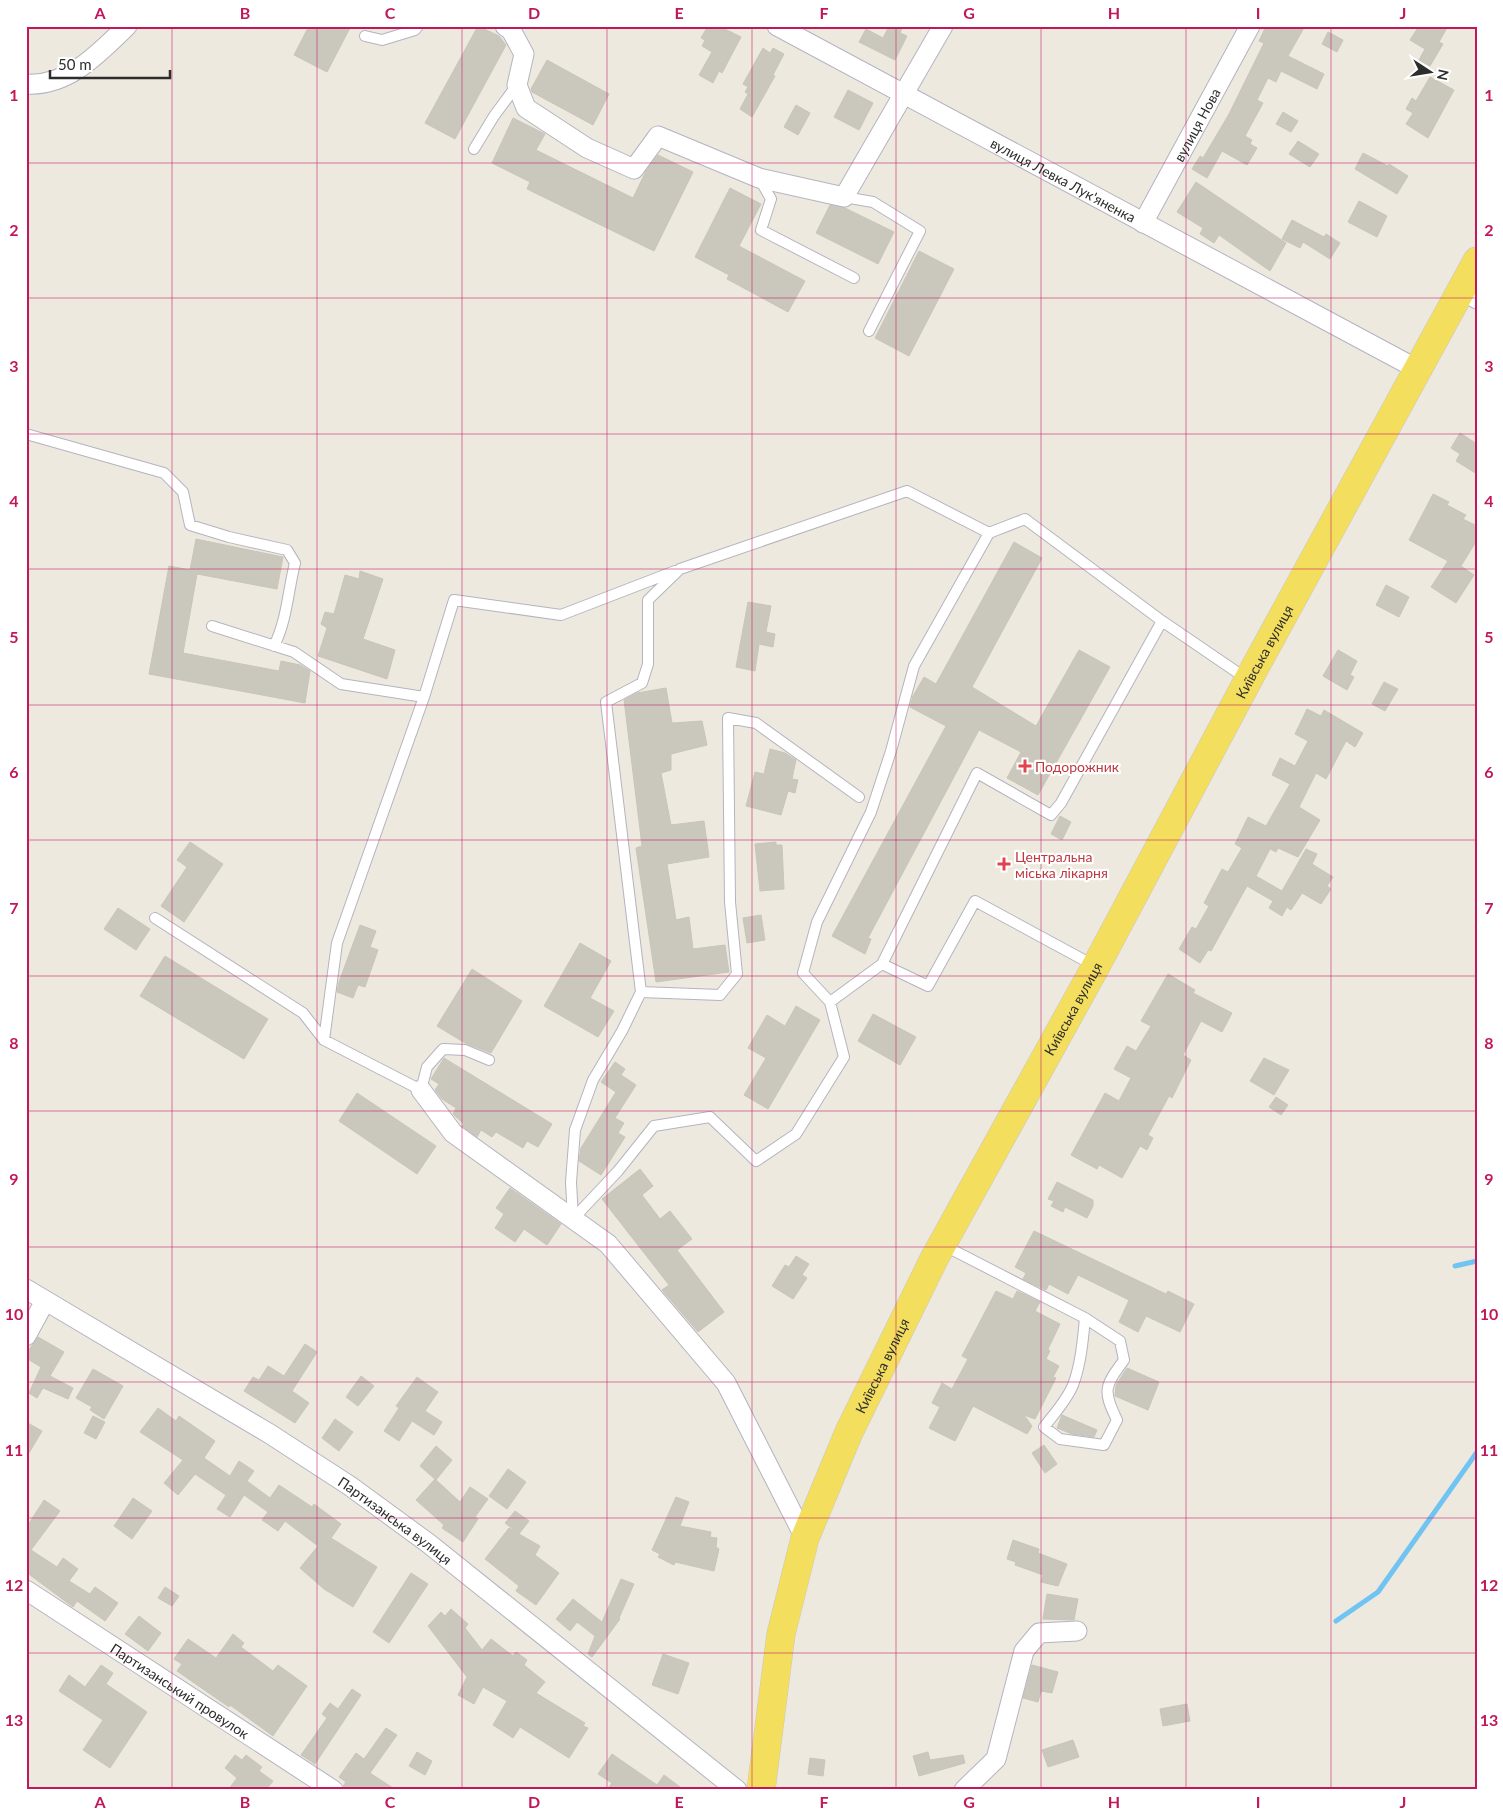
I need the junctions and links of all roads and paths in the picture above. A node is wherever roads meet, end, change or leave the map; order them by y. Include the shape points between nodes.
1 (127, 26) edge
2 (418, 26) edge
3 (505, 26) edge
4 (777, 26) edge
5 (943, 26) edge
6 (1250, 26) edge
7 (365, 36) dead end
8 (26, 84) edge
9 (518, 85) junction
10 (906, 94) junction
11 (474, 149) dead end
12 (759, 178) junction
13 (844, 197) junction
14 (1143, 223) junction
15 (1477, 261) edge
16 (854, 278) dead end
17 (1469, 295) edge
18 (868, 331) dead end
19 (1417, 369) junction
20 (26, 434) edge
21 (989, 533) junction
22 (680, 569) junction
23 (1162, 621) junction
24 (212, 626) dead end
25 (274, 646) junction
26 (1248, 680) junction
27 (424, 697) junction
28 (859, 797) dead end
29 (155, 918) dead end
30 (882, 964) junction
31 (1096, 966) junction
32 (641, 992) junction
33 (830, 1002) junction
34 (324, 1040) junction
35 (489, 1060) dead end
36 (421, 1090) junction
37 (573, 1219) junction
38 (942, 1245) junction
39 (26, 1289) edge
40 (45, 1301) junction
41 (1085, 1318) junction
42 (26, 1336) edge
43 (805, 1538) junction
44 (26, 1590) edge
45 (1077, 1630) dead end
46 (334, 1790) edge
47 (737, 1790) edge
48 (761, 1790) edge
49 (964, 1790) edge

1 - 8 street via 69,76 40,85
2 - 7 lane via 415,30 382,40
3 - 9 street via 512,30 524,54
4 - 10 street, вулиця Левка Лук'яненка
5 - 10 street
6 - 14 street, вулиця Нова
9 - 11 lane
9 - 12 street via 526,108 587,148 634,168 658,136
10 - 13 street
10 - 14 street, вулиця Левка Лук'яненка
12 - 13 street
12 - 16 lane via 771,199 760,230
13 - 18 lane via 872,202 920,231
14 - 19 street, вулиця Левка Лук'яненка
15 - 17 main road, Київська вулиця
17 - 19 main road, Київська вулиця
19 - 26 main road, Київська вулиця
20 - 25 lane via 164,473 184,492 190,524 228,537 287,550 295,564 281,632
21 - 22 lane via 907,491
21 - 23 lane via 1025,519
21 - 33 lane via 914,666 871,812 817,922 803,973
22 - 27 lane via 561,615 454,600
22 - 32 lane via 648,600 648,664 642,683 606,702
23 - 26 lane
23 - 30 lane via 1051,815 977,773
24 - 25 lane
25 - 27 lane via 294,652 341,684
26 - 31 main road, Київська вулиця
27 - 34 lane via 337,943
28 - 32 lane via 756,723 728,718 730,902 737,974 720,995
29 - 34 lane via 302,1013
30 - 31 lane via 928,986 975,901
30 - 33 lane
31 - 38 main road, Київська вулиця
32 - 37 lane via 593,1080 575,1130 570,1182
33 - 37 lane via 844,1058 796,1134 756,1162 710,1117 654,1126
34 - 36 lane
35 - 36 lane via 465,1050 443,1049 427,1067
36 - 37 street via 453,1133
37 - 43 street via 608,1244 726,1383
38 - 41 lane
38 - 43 main road, Київська вулиця via 849,1432
39 - 40 street, Партизанська вулиця
40 - 42 street
40 - 47 street, Партизанська вулиця via 261,1429 350,1486 428,1543
41 - 41 lane via 1120,1341 1124,1360 1107,1383 1108,1401 1117,1420 1104,1445 1060,1439 1044,1427 1073,1385 1082,1349
43 - 48 main road, Київська вулиця via 781,1634
44 - 46 street, Партизанський провулок
45 - 49 street via 1039,1633 1024,1651 996,1759

